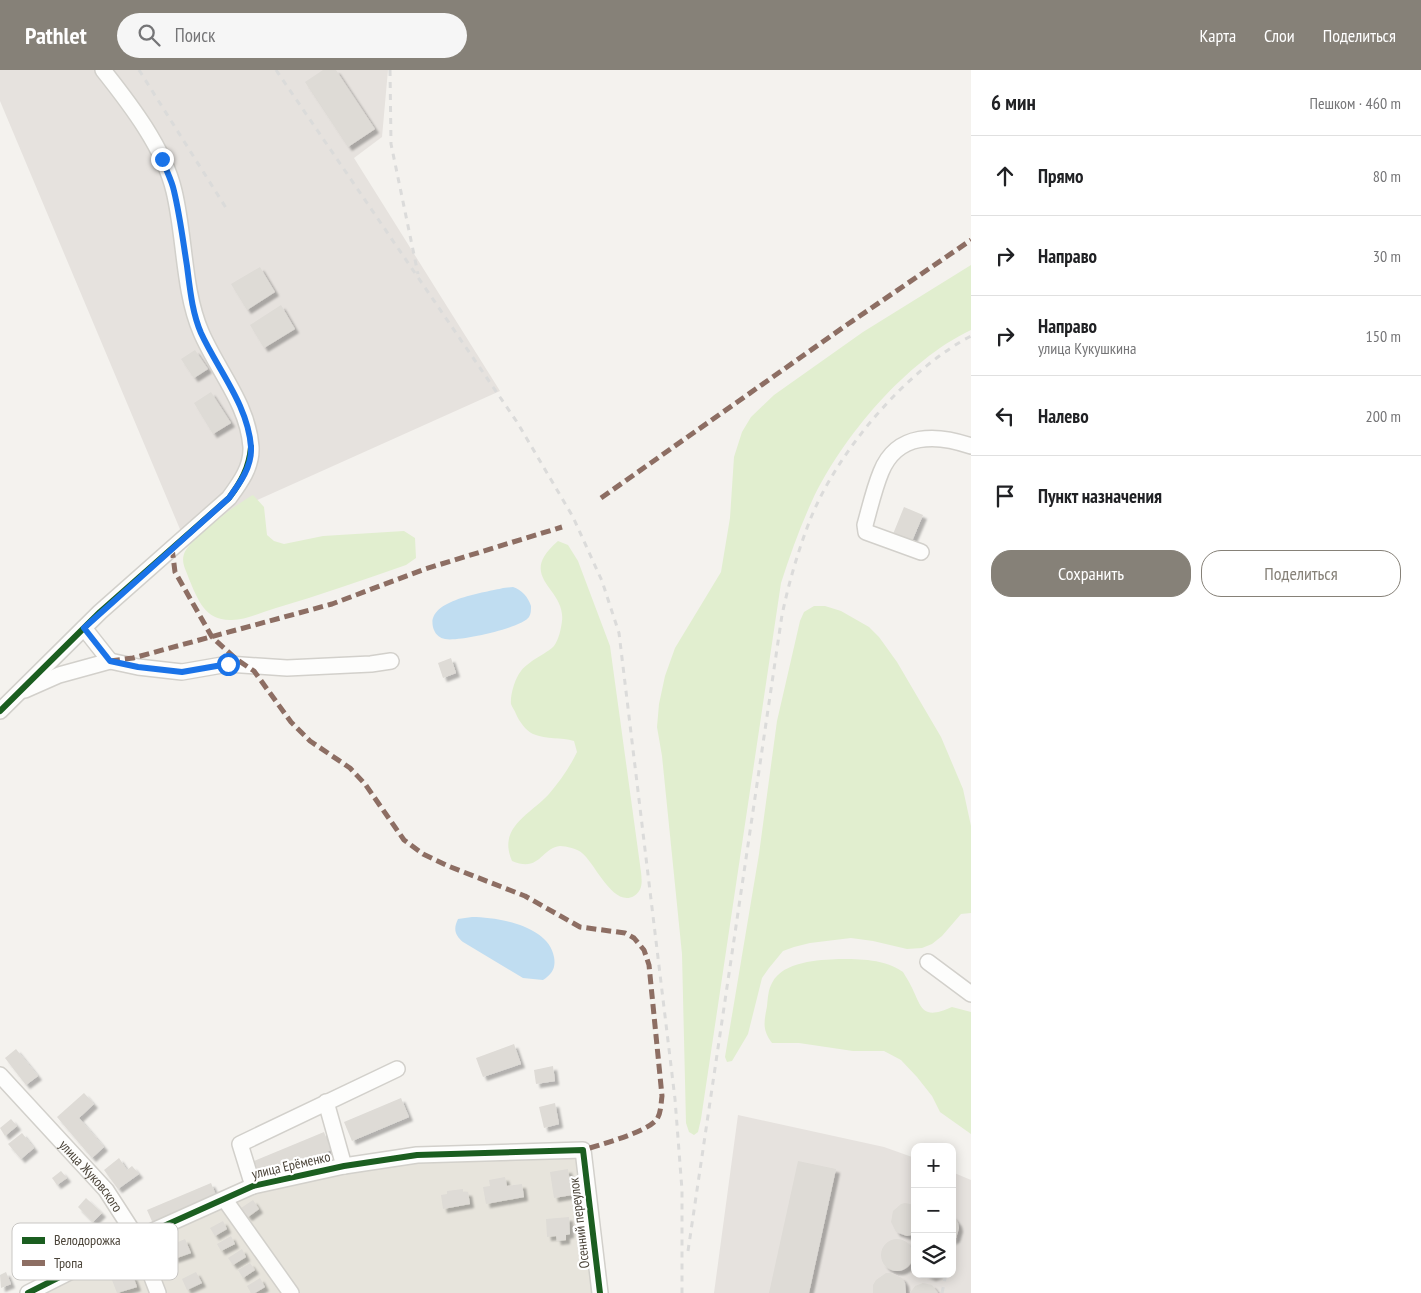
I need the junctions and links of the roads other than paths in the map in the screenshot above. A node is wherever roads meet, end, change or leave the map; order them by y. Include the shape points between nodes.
1 (103, 70) edge
2 (971, 446) edge
3 (921, 552) dead end
4 (84, 628) junction
5 (110, 661) junction
6 (391, 661) dead end
7 (6, 700) edge
8 (928, 962) dead end
9 (971, 994) edge
10 (396, 1068) dead end
11 (0, 1075) edge
12 (326, 1102) junction
13 (583, 1150) joint
14 (344, 1166) junction
15 (253, 1186) junction
16 (225, 1200) junction
17 (127, 1223) edge
18 (172, 1223) edge
19 (54, 1280) edge
20 (153, 1280) edge
21 (28, 1293) edge
22 (158, 1293) edge
23 (291, 1293) edge
24 (600, 1293) edge

1 - 4 street via 148,133 162,159 174,190 194,310 201,333 236,396 251,448 248,467 229,498
2 - 3 street via 940,438 913,440 900,447 881,471 865,524 866,532
4 - 5 street
4 - 7 street
5 - 6 street via 182,672 228,664 287,668
5 - 7 street via 59,675
8 - 9 street
10 - 12 street
11 - 17 street, улица Жуковского via 106,1190
12 - 14 street
12 - 15 street via 240,1144
13 - 14 street, улица Ерёменко via 417,1156
13 - 24 street, Осенний переулок
14 - 15 street, улица Ерёменко
15 - 16 street, улица Ерёменко
16 - 18 street, улица Ерёменко
16 - 23 street
19 - 21 street, улица Ерёменко
20 - 22 street, улица Жуковского

